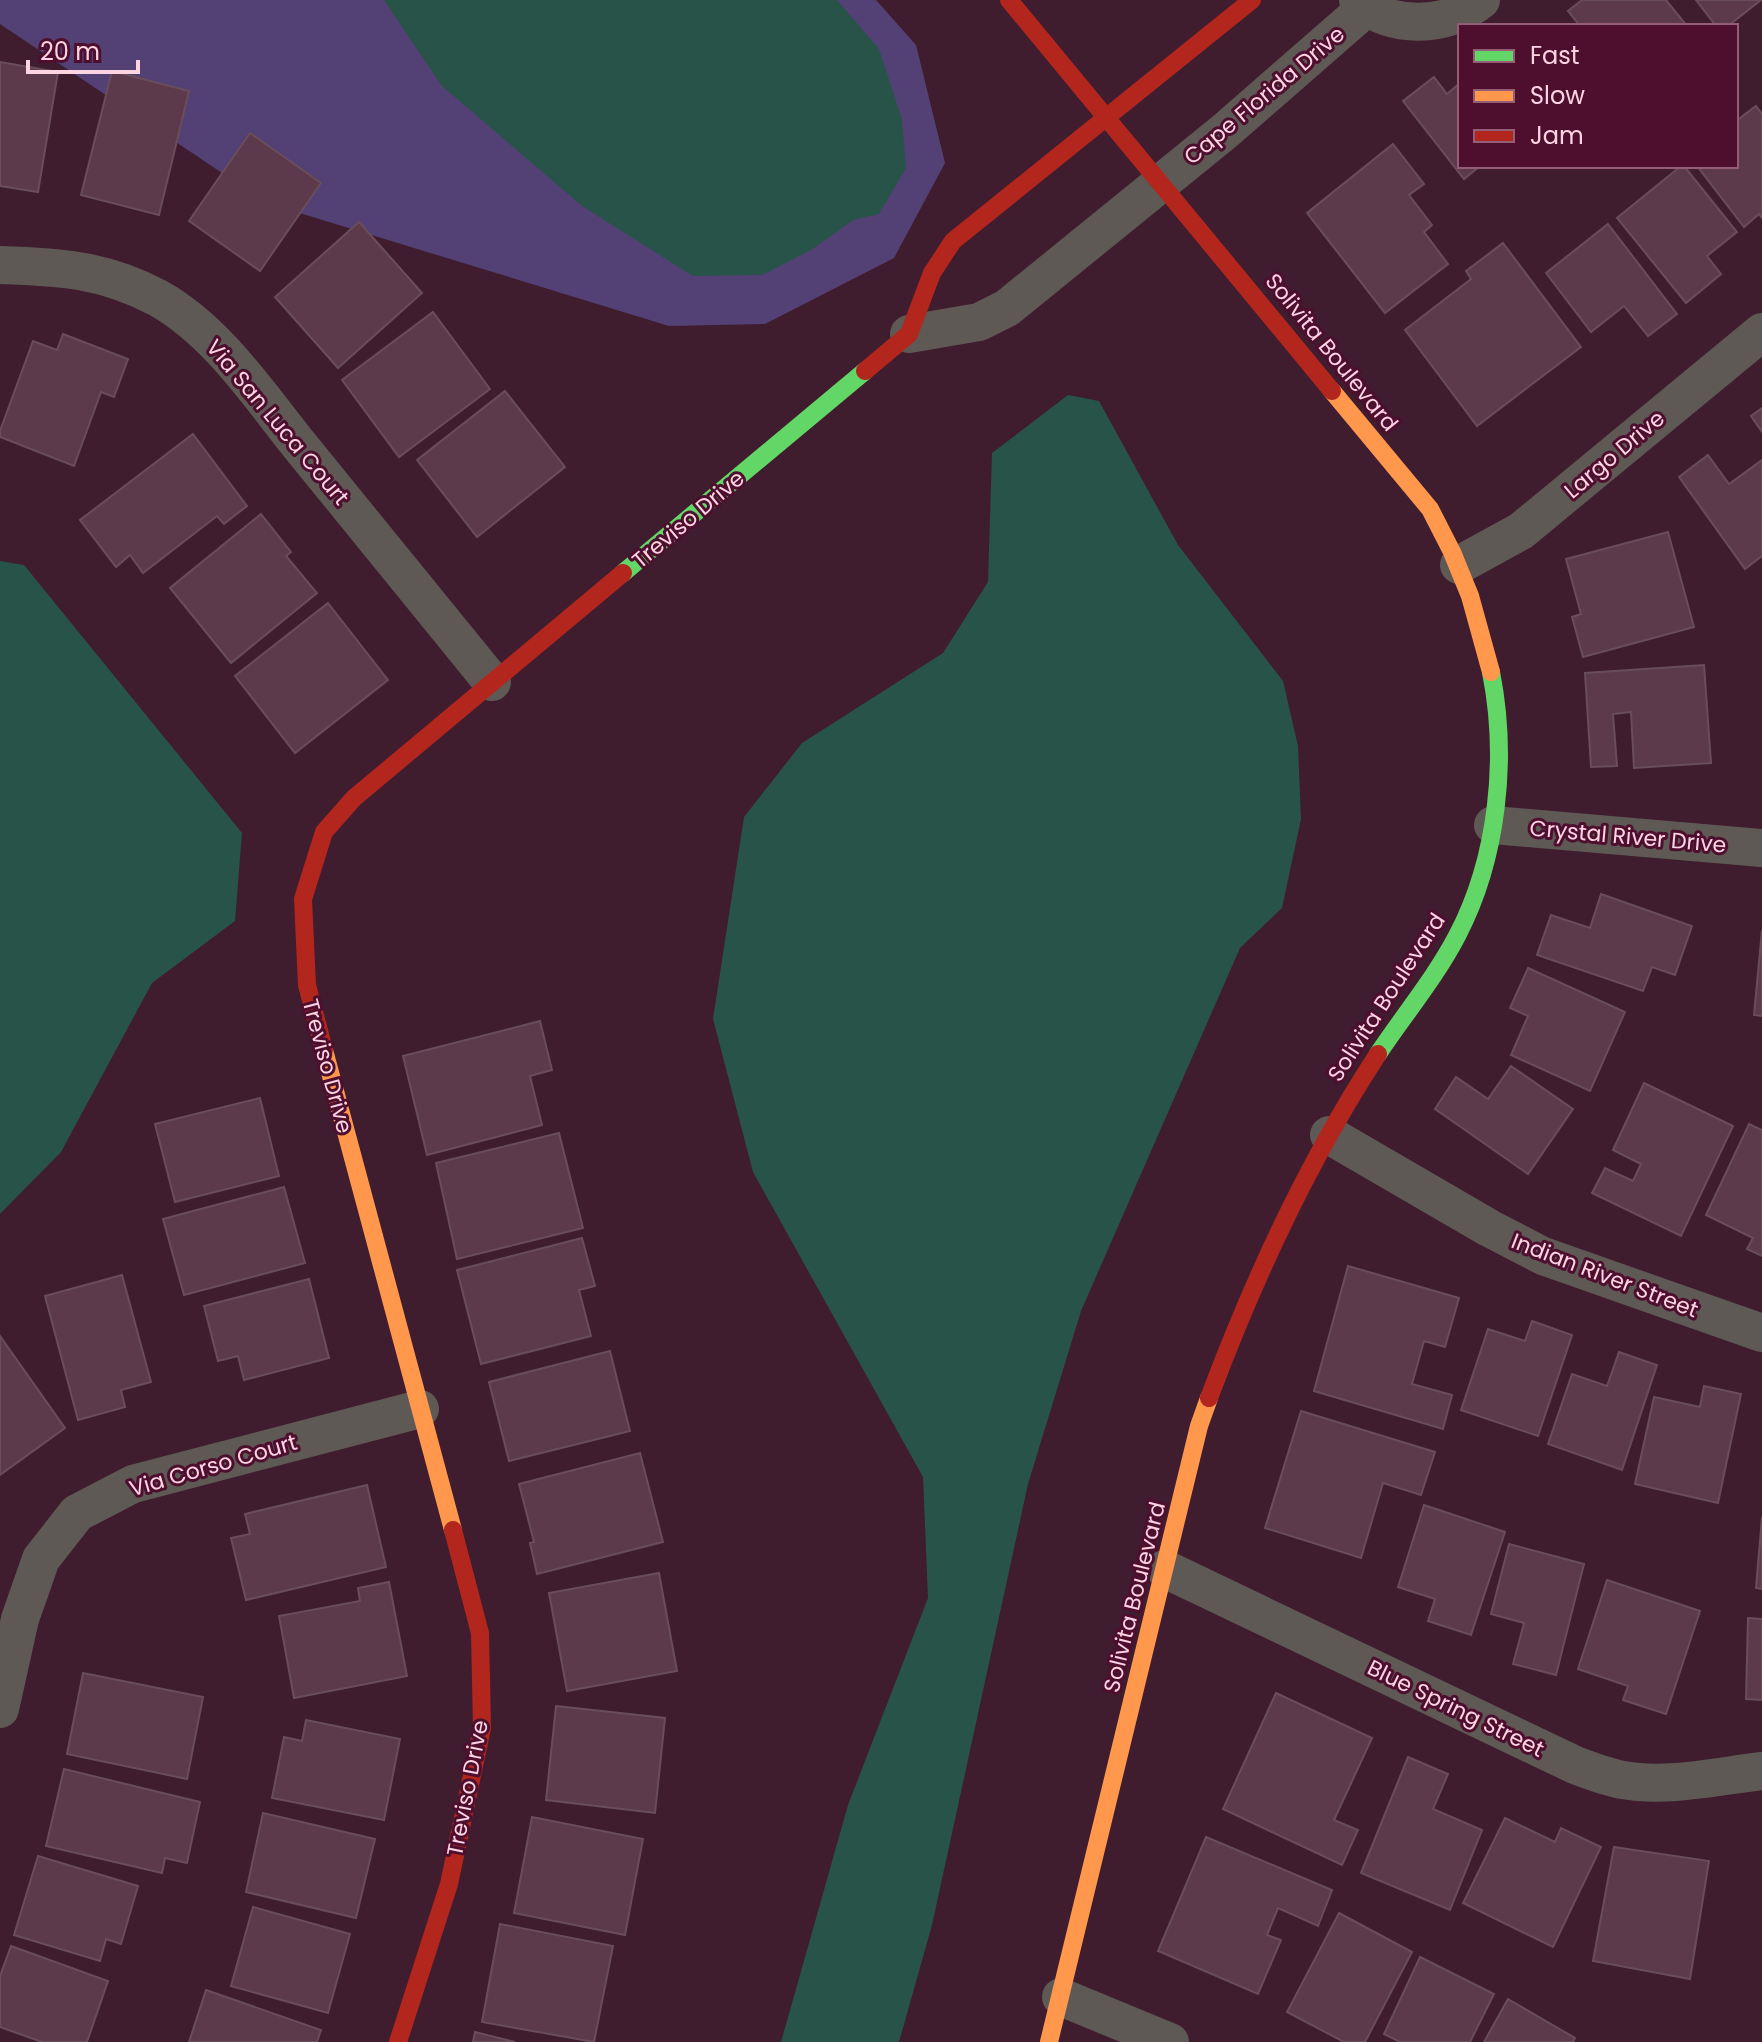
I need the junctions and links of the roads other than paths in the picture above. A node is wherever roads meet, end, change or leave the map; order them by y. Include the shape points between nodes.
1 (1009, 0) edge
2 (1252, 0) edge
3 (1481, 0) edge
4 (1362, 4) edge
5 (1106, 118) junction
6 (1161, 182) junction
7 (0, 265) edge
8 (1762, 332) edge
9 (909, 334) junction
10 (1459, 565) junction
11 (492, 682) junction
12 (1493, 825) junction
13 (1762, 848) edge
14 (1329, 1135) junction
15 (1762, 1333) edge
16 (420, 1409) junction
17 (1165, 1569) junction
18 (0, 1709) edge
19 (1762, 1771) edge
20 (1061, 1997) junction
21 (398, 2042) edge
22 (1049, 2042) edge
23 (1170, 2042) edge

1 - 5 street, Solivita Boulevard
2 - 5 street
3 - 4 street, Cape Florida Drive via 1443,20 1427,22 1396,19
4 - 6 street, Cape Florida Drive via 1225,131
5 - 6 street, Solivita Boulevard
5 - 9 street, Treviso Drive via 941,254
6 - 9 street, Treviso Drive via 994,317
6 - 10 street, Solivita Boulevard via 1430,509
7 - 11 street, Via San Luca Court via 84,270 136,287 184,316 235,366
8 - 10 street, Largo Drive via 1521,531
9 - 11 street, Treviso Drive
10 - 12 street, Solivita Boulevard via 1483,630 1495,690 1500,766
11 - 16 street, Treviso Drive via 354,798 324,832 303,899 307,985
12 - 13 street, Crystal River Drive
12 - 14 street, Solivita Boulevard via 1473,901 1454,943
14 - 15 street, Indian River Street via 1543,1256
14 - 17 street, Solivita Boulevard via 1235,1328 1199,1426
16 - 18 street, Via Corso Court via 133,1484 77,1513 41,1559 20,1619
16 - 21 street, Treviso Drive via 480,1633 482,1728 449,1884
17 - 19 street, Blue Spring Street via 1604,1776 1658,1781
17 - 20 street, Solivita Boulevard
20 - 22 street, Solivita Boulevard
20 - 23 street

